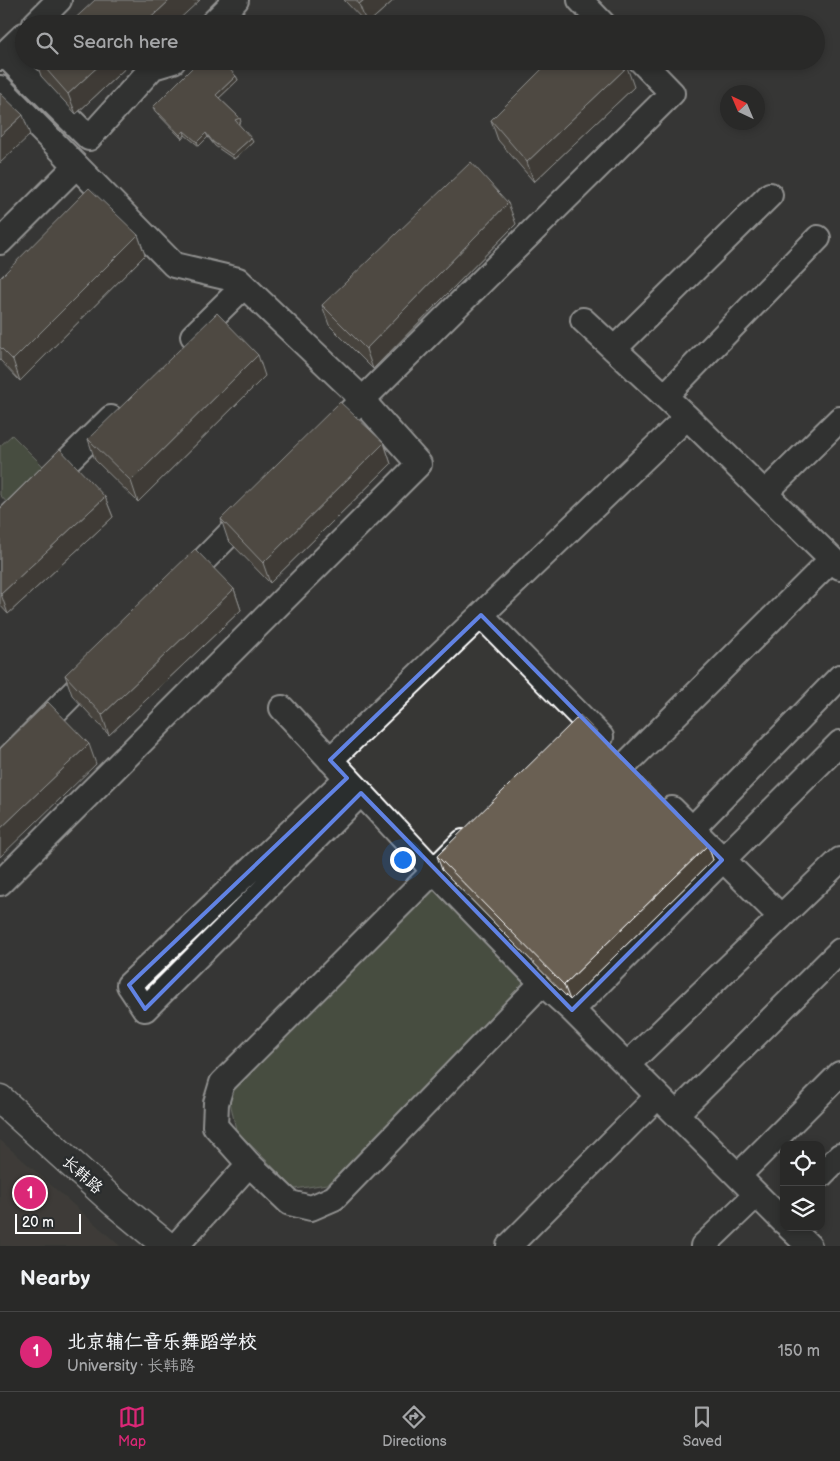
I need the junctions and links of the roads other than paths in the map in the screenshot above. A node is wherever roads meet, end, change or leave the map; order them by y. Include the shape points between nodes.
1 (59, 0) edge
2 (236, 0) edge
3 (580, 0) edge
4 (44, 15) edge
5 (221, 15) edge
6 (594, 15) edge
7 (15, 44) edge
8 (2, 56) edge
9 (15, 68) edge
10 (17, 70) edge
11 (150, 70) edge
12 (649, 70) edge
13 (0, 88) edge
14 (76, 166) junction
15 (770, 195) dead end
16 (818, 238) dead end
17 (0, 242) edge
18 (244, 286) junction
19 (583, 320) dead end
20 (181, 348) edge
21 (614, 349) junction
22 (665, 396) junction
23 (361, 400) junction
24 (126, 403) edge
25 (687, 417) junction
26 (840, 419) edge
27 (334, 428) edge
28 (765, 493) junction
29 (264, 499) edge
30 (0, 527) edge
31 (836, 563) edge
32 (167, 598) edge
33 (481, 615) junction
34 (111, 654) edge
35 (840, 677) edge
36 (282, 708) dead end
37 (840, 743) edge
38 (330, 760) junction
39 (0, 767) edge
40 (354, 786) junction
41 (659, 796) edge
42 (692, 829) junction
43 (475, 830) edge
44 (722, 860) junction
45 (840, 860) edge
46 (434, 871) junction
47 (0, 883) edge
48 (781, 917) junction
49 (840, 951) edge
50 (542, 983) junction
51 (572, 1010) junction
52 (627, 1065) junction
53 (840, 1074) edge
54 (658, 1096) junction
55 (0, 1099) edge
56 (676, 1114) junction
57 (840, 1156) edge
58 (249, 1164) junction
59 (825, 1171) edge
60 (738, 1176) junction
61 (756, 1195) junction
62 (780, 1216) edge
63 (795, 1231) edge
64 (167, 1246) edge
65 (176, 1246) edge
66 (509, 1246) edge
67 (703, 1246) edge
68 (809, 1246) edge

1 - 4 street
2 - 5 street
3 - 6 street
7 - 8 street
8 - 9 street
10 - 11 street via 89,138
12 - 23 street via 672,93
13 - 14 street
14 - 17 street
14 - 18 street via 174,265 238,280
15 - 21 street
16 - 22 street
18 - 20 street
18 - 23 street
19 - 21 street
21 - 22 street
22 - 25 street
23 - 27 street
23 - 47 street via 419,464
24 - 30 street
25 - 28 street
25 - 33 street
26 - 28 street
28 - 31 street
29 - 32 street
31 - 33 street via 633,770 579,729
33 - 38 street
34 - 39 street
35 - 42 street
36 - 38 street
37 - 44 street
38 - 40 street
40 - 40 street via 145,1009 128,985
40 - 46 street
41 - 42 street
42 - 44 street
43 - 46 street
44 - 48 street
44 - 51 street
45 - 48 street
46 - 50 street
46 - 58 street via 222,1083 216,1103 215,1126
48 - 52 street
49 - 56 street
50 - 51 street
50 - 58 street via 334,1198 311,1208 290,1203
51 - 52 street
52 - 54 street
53 - 60 street
54 - 56 street
54 - 66 street
55 - 64 main road, 长韩路
56 - 60 street
57 - 59 street
58 - 65 street
60 - 61 street
61 - 62 street
61 - 67 street
63 - 68 street

